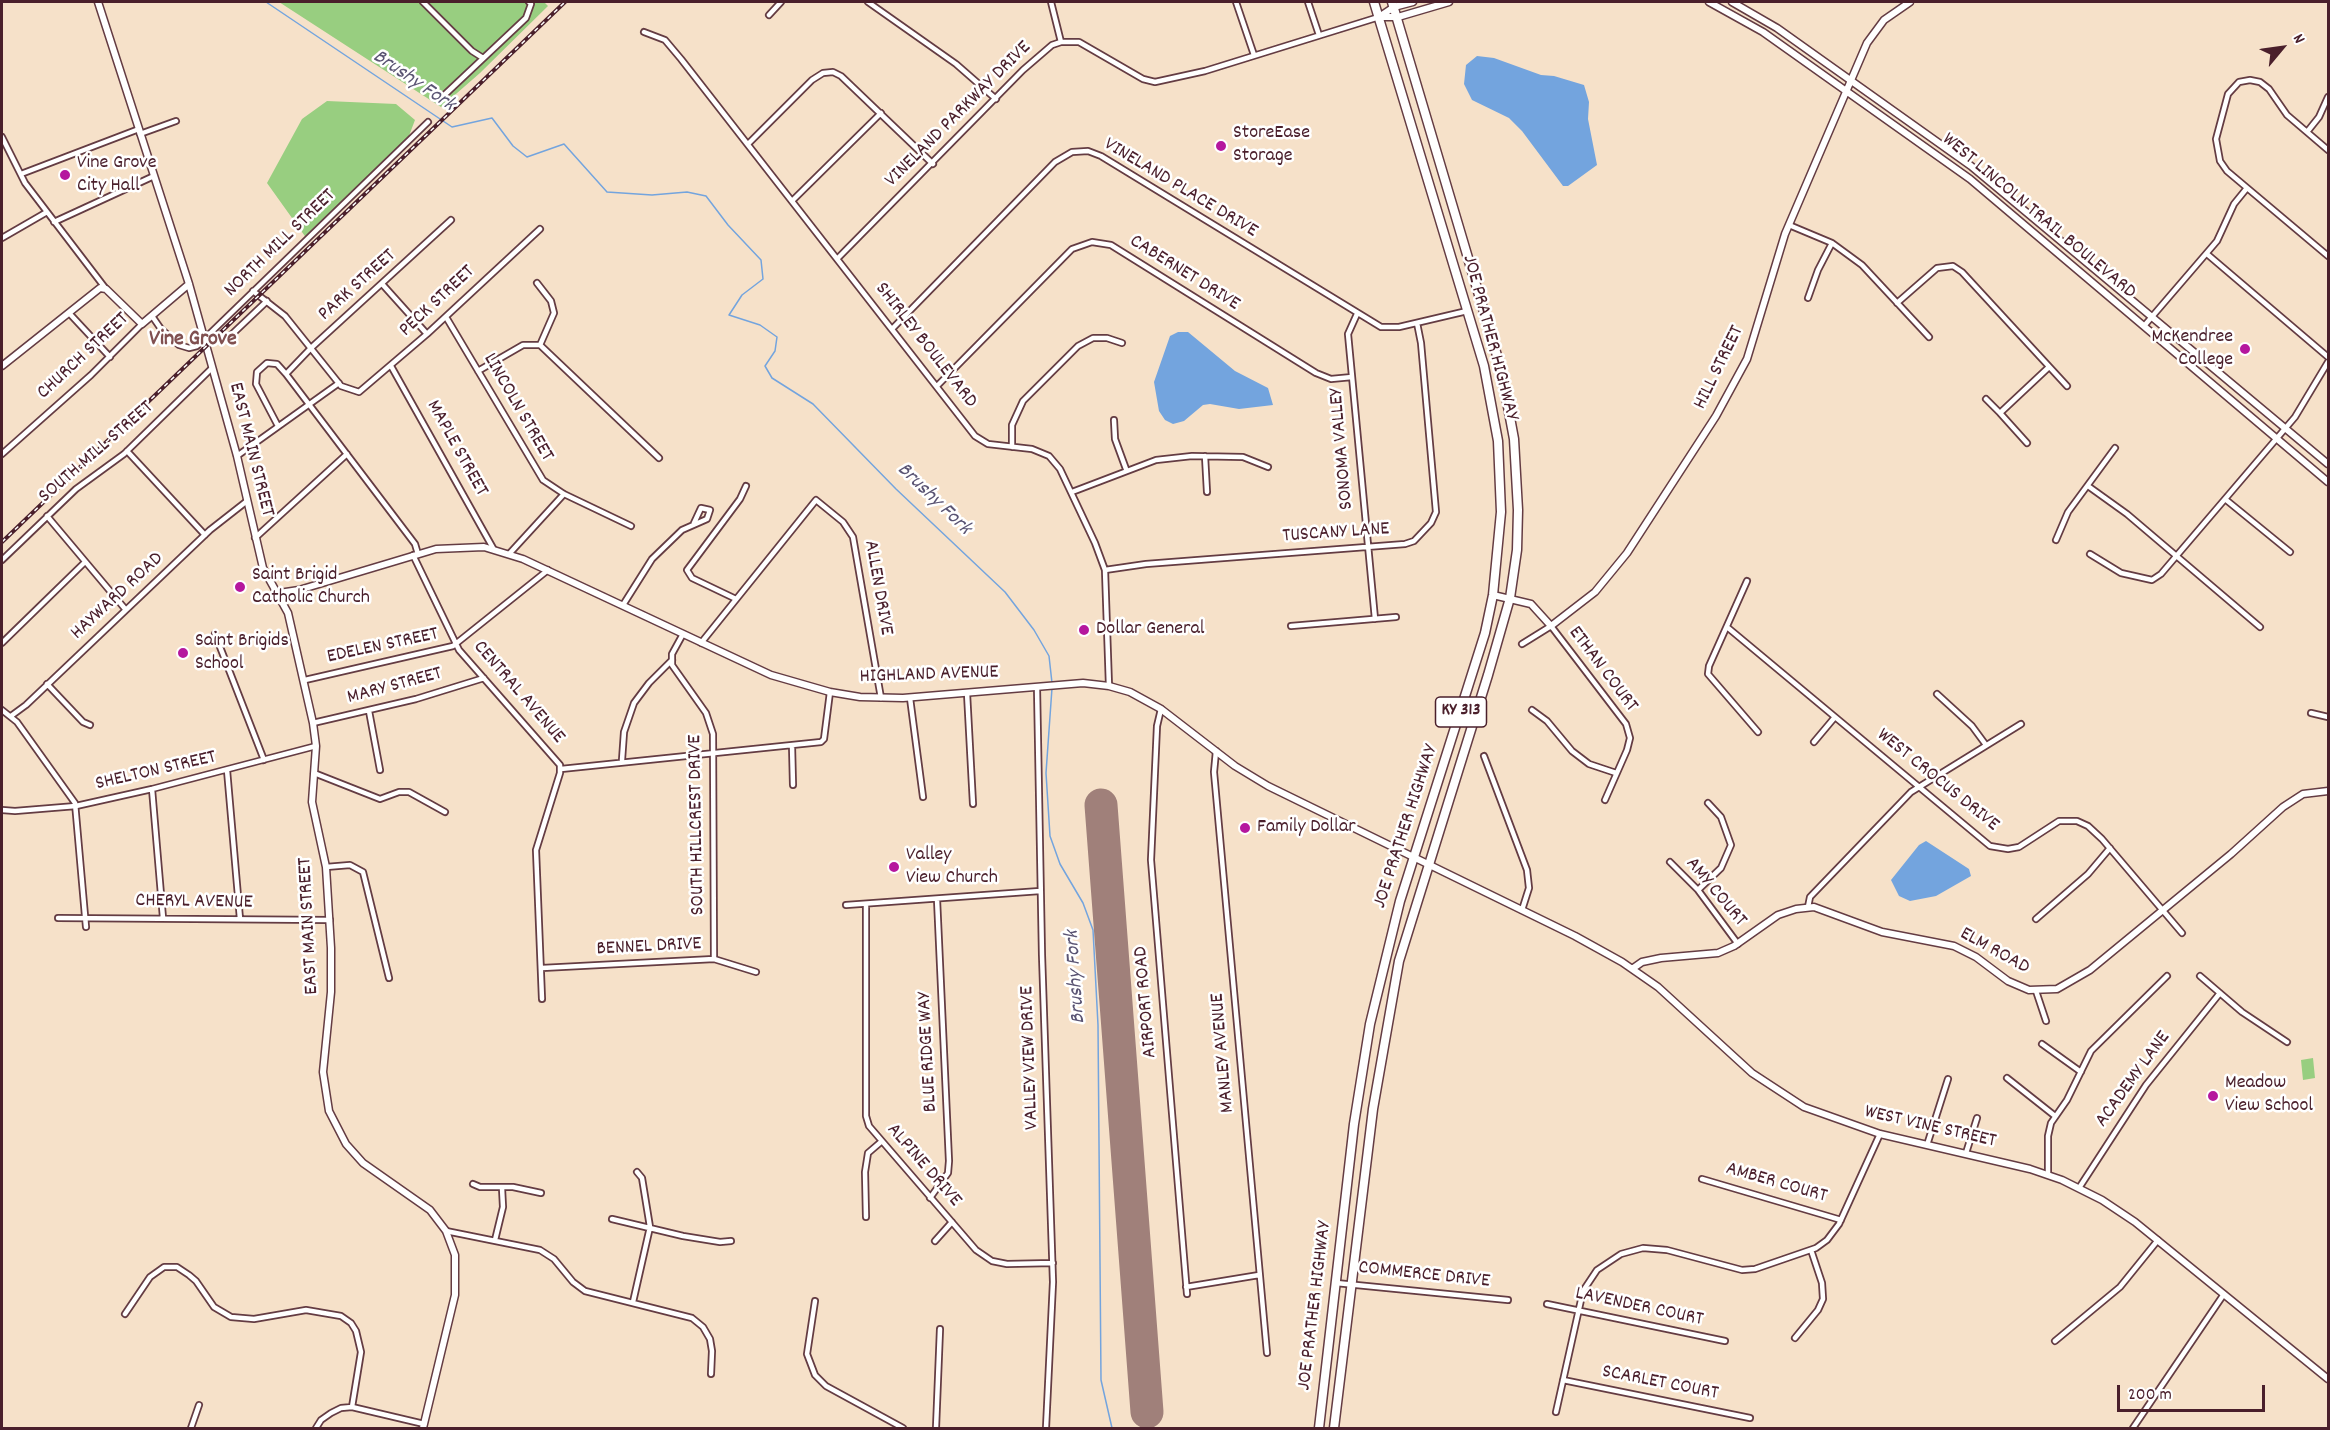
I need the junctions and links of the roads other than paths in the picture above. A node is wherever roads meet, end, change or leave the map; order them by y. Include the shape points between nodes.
1 (98, 2) edge
2 (423, 2) edge
3 (781, 2) edge
4 (868, 2) edge
5 (1051, 2) edge
6 (1236, 2) edge
7 (1308, 2) edge
8 (1374, 2) edge
9 (1413, 2) edge
10 (1449, 2) edge
11 (1709, 2) edge
12 (1731, 2) edge
13 (1910, 2) edge
14 (530, 3) edge
15 (1393, 4) edge
16 (769, 15) dead end
17 (1379, 17) junction
18 (1398, 17) junction
19 (644, 32) dead end
20 (1319, 35) junction
21 (1061, 42) junction
22 (1254, 55) junction
23 (483, 58) junction
24 (1851, 79) junction
25 (1846, 89) junction
26 (2328, 97) edge
27 (996, 99) junction
28 (439, 100) dead end
29 (880, 113) junction
30 (176, 121) dead end
31 (428, 122) dead end
32 (139, 132) junction
33 (2307, 132) junction
34 (2, 137) edge
35 (748, 144) junction
36 (2328, 150) edge
37 (933, 164) junction
38 (21, 174) junction
39 (154, 176) junction
40 (2247, 188) junction
41 (792, 201) junction
42 (47, 212) junction
43 (451, 220) dead end
44 (54, 222) junction
45 (1789, 225) junction
46 (540, 229) dead end
47 (2, 238) edge
48 (1832, 243) junction
49 (2206, 254) junction
50 (2328, 256) edge
51 (838, 258) junction
52 (537, 283) dead end
53 (189, 284) junction
54 (383, 285) junction
55 (106, 289) junction
56 (253, 291) junction
57 (1808, 298) dead end
58 (267, 300) junction
59 (1897, 303) junction
60 (1467, 311) junction
61 (69, 313) junction
62 (1357, 314) junction
63 (152, 316) junction
64 (2153, 316) junction
65 (446, 317) junction
66 (1417, 323) junction
67 (142, 324) junction
68 (2144, 326) junction
69 (892, 328) junction
70 (428, 334) junction
71 (1929, 337) dead end
72 (228, 338) dead end
73 (205, 343) junction
74 (1122, 343) dead end
75 (540, 345) junction
76 (311, 348) junction
77 (110, 357) junction
78 (2328, 357) edge
79 (2328, 362) edge
80 (2, 366) edge
81 (390, 366) junction
82 (2049, 367) junction
83 (212, 368) junction
84 (478, 372) junction
85 (286, 374) junction
86 (1352, 377) junction
87 (339, 383) junction
88 (937, 386) junction
89 (2067, 386) dead end
90 (1986, 399) dead end
91 (308, 403) junction
92 (2000, 413) junction
93 (1114, 420) dead end
94 (278, 426) junction
95 (2285, 428) junction
96 (2275, 438) junction
97 (2027, 443) dead end
98 (1012, 447) junction
99 (2115, 448) dead end
100 (127, 451) junction
101 (2, 454) edge
102 (347, 454) junction
103 (237, 456) junction
104 (1205, 456) junction
105 (659, 458) dead end
106 (2328, 464) edge
107 (1268, 467) dead end
108 (1126, 469) junction
109 (2328, 482) edge
110 (746, 486) dead end
111 (2088, 486) junction
112 (1072, 492) junction
113 (1207, 492) dead end
114 (564, 494) junction
115 (2225, 499) junction
116 (247, 501) junction
117 (47, 516) junction
118 (694, 524) dead end
119 (631, 526) dead end
120 (206, 535) junction
121 (255, 538) junction
122 (2056, 540) dead end
123 (1368, 547) junction
124 (493, 548) junction
125 (2290, 552) dead end
126 (510, 553) junction
127 (416, 554) junction
128 (2090, 554) dead end
129 (2176, 556) junction
130 (2, 560) edge
131 (85, 562) junction
132 (548, 570) junction
133 (1105, 570) junction
134 (1748, 581) dead end
135 (279, 593) junction
136 (1493, 595) junction
137 (1510, 597) junction
138 (736, 599) junction
139 (622, 605) junction
140 (126, 610) junction
141 (1396, 617) dead end
142 (1375, 619) junction
143 (1291, 626) dead end
144 (1551, 626) junction
145 (1727, 627) junction
146 (2260, 627) dead end
147 (215, 634) dead end
148 (682, 634) junction
149 (2, 643) edge
150 (701, 643) junction
151 (1522, 644) dead end
152 (456, 645) junction
153 (672, 660) junction
154 (484, 678) junction
155 (304, 680) junction
156 (47, 684) junction
157 (1041, 686) junction
158 (1109, 686) junction
159 (830, 693) junction
160 (967, 693) junction
161 (1936, 694) dead end
162 (881, 698) junction
163 (910, 698) junction
164 (1161, 709) junction
165 (2, 710) edge
166 (1532, 710) dead end
167 (369, 711) junction
168 (2311, 714) dead end
169 (11, 716) junction
170 (1835, 717) junction
171 (2328, 717) edge
172 (314, 723) junction
173 (2021, 724) dead end
174 (90, 725) dead end
175 (1758, 732) dead end
176 (1814, 742) dead end
177 (792, 745) junction
178 (1986, 745) junction
179 (316, 746) junction
180 (714, 752) junction
181 (1216, 752) junction
182 (1484, 756) dead end
183 (264, 760) junction
184 (622, 760) junction
185 (561, 768) junction
186 (226, 770) junction
187 (380, 770) dead end
188 (314, 773) junction
189 (1616, 773) junction
190 (793, 785) dead end
191 (1918, 786) junction
192 (152, 789) junction
193 (2328, 791) edge
194 (923, 797) dead end
195 (1605, 800) dead end
196 (1708, 803) dead end
197 (973, 804) dead end
198 (76, 806) junction
199 (2, 810) edge
200 (445, 812) dead end
201 (2110, 848) junction
202 (1413, 857) junction
203 (1670, 862) dead end
204 (1427, 864) junction
205 (326, 867) junction
206 (1698, 890) junction
207 (1040, 891) junction
208 (937, 899) junction
209 (846, 905) dead end
210 (866, 905) junction
211 (1808, 907) junction
212 (1522, 910) junction
213 (2162, 910) junction
214 (58, 918) dead end
215 (86, 918) junction
216 (163, 918) junction
217 (240, 919) junction
218 (2037, 919) dead end
219 (330, 920) junction
220 (86, 927) dead end
221 (2182, 933) dead end
222 (1738, 944) junction
223 (714, 959) junction
224 (542, 968) junction
225 (1632, 969) junction
226 (756, 972) dead end
227 (2167, 975) dead end
228 (2200, 976) dead end
229 (389, 978) dead end
230 (2036, 991) junction
231 (2220, 993) junction
232 (542, 999) dead end
233 (2046, 1021) dead end
234 (2287, 1042) dead end
235 (2042, 1044) dead end
236 (2081, 1072) junction
237 (2007, 1078) dead end
238 (1948, 1079) dead end
239 (2055, 1116) junction
240 (1977, 1118) dead end
241 (1880, 1134) junction
242 (882, 1142) junction
243 (1927, 1145) junction
244 (1966, 1154) junction
245 (637, 1172) dead end
246 (2048, 1175) junction
247 (1702, 1179) dead end
248 (473, 1184) dead end
249 (502, 1188) junction
250 (2079, 1188) junction
251 (541, 1193) dead end
252 (930, 1198) junction
253 (866, 1217) dead end
254 (612, 1219) dead end
255 (1841, 1220) junction
256 (952, 1222) junction
257 (650, 1227) junction
258 (446, 1231) junction
259 (495, 1240) junction
260 (2158, 1240) junction
261 (731, 1241) dead end
262 (935, 1241) dead end
263 (1811, 1250) junction
264 (1053, 1263) junction
265 (1259, 1275) junction
266 (1336, 1282) junction
267 (1350, 1284) junction
268 (2224, 1294) junction
269 (1508, 1300) dead end
270 (815, 1301) dead end
271 (633, 1302) junction
272 (1547, 1304) dead end
273 (1579, 1311) junction
274 (125, 1314) dead end
275 (940, 1329) dead end
276 (1795, 1338) dead end
277 (1725, 1341) dead end
278 (2055, 1341) dead end
279 (1266, 1353) dead end
280 (711, 1374) dead end
281 (2328, 1379) edge
282 (1563, 1380) junction
283 (199, 1405) dead end
284 (352, 1407) junction
285 (1556, 1412) dead end
286 (1750, 1418) dead end
287 (424, 1426) edge
288 (191, 1428) edge
289 (316, 1428) edge
290 (903, 1428) edge
291 (936, 1428) edge
292 (1046, 1428) edge
293 (1319, 1428) edge
294 (1335, 1428) edge
295 (2133, 1428) edge

1 - 32 main road, EAST MAIN STREET
2 - 23 street
3 - 16 street
4 - 27 street via 947,57
5 - 21 street
6 - 22 street
7 - 20 street
8 - 17 highway, JOE PRATHER HIGHWAY / KY 313
9 - 15 main road
10 - 18 main road
11 - 25 main road, WEST LINCOLN TRAIL BOULEVARD via 1750,23
12 - 24 main road, WEST LINCOLN TRAIL BOULEVARD via 1770,23
13 - 24 main road, HILL STREET via 1877,27
14 - 23 street via 526,18
15 - 17 main road
15 - 18 highway, JOE PRATHER HIGHWAY / KY 313
17 - 18 main road
17 - 20 street, VINELAND PARKWAY DRIVE
17 - 60 highway, JOE PRATHER HIGHWAY / KY 313
18 - 137 highway, JOE PRATHER HIGHWAY / KY 313 via 1509,408 1518,510
19 - 35 street, SHIRLEY BOULEVARD via 665,40
20 - 22 street, VINELAND PARKWAY DRIVE
21 - 22 street, VINELAND PARKWAY DRIVE via 1087,45 1143,79 1155,82
21 - 27 street, VINELAND PARKWAY DRIVE via 1042,51
23 - 28 street
24 - 25 main road, HILL STREET
24 - 64 main road, WEST LINCOLN TRAIL BOULEVARD via 1971,166
25 - 45 main road, HILL STREET
25 - 68 main road, WEST LINCOLN TRAIL BOULEVARD via 1970,179
26 - 33 street
27 - 37 street, VINELAND PARKWAY DRIVE
29 - 35 street via 841,76 828,72 806,85
29 - 37 street
29 - 41 street
30 - 32 street
31 - 56 street, NORTH MILL STREET
32 - 38 street
32 - 39 main road, EAST MAIN STREET
33 - 36 street
33 - 40 street via 2282,110 2260,82 2250,80 2235,85 2226,100 2216,150 2223,166
34 - 38 street
35 - 41 street, SHIRLEY BOULEVARD
37 - 51 street, VINELAND PARKWAY DRIVE
38 - 42 street
39 - 44 street
39 - 53 main road, EAST MAIN STREET
40 - 49 street via 2234,204 2221,236
40 - 50 street
41 - 51 street, SHIRLEY BOULEVARD
42 - 44 street
42 - 47 street
43 - 54 street, PARK STREET
44 - 55 street
45 - 48 street
45 - 144 main road, HILL STREET via 1747,359 1729,394 1627,553 1595,592
46 - 65 street, PECK STREET
48 - 57 street
48 - 59 street via 1862,265
49 - 64 street
49 - 78 street
51 - 69 street, SHIRLEY BOULEVARD
52 - 75 street via 551,301 554,313
53 - 63 main road, CHURCH STREET
53 - 73 main road, EAST MAIN STREET
54 - 70 street
54 - 76 street, PARK STREET
55 - 61 main road via 100,288
55 - 67 main road
56 - 58 street
56 - 73 street, NORTH MILL STREET
58 - 72 street, NORTH MILL STREET
58 - 76 street
59 - 71 street
59 - 82 street via 1937,268 1953,266
60 - 66 street, VINELAND PLACE DRIVE
60 - 136 highway, JOE PRATHER HIGHWAY / KY 313 via 1489,386 1500,459 1501,521
61 - 77 street
61 - 80 main road
62 - 66 street, VINELAND PLACE DRIVE via 1381,327
62 - 69 street, VINELAND PLACE DRIVE via 1088,151 1072,152 1055,162
62 - 86 street, SONOMA VALLEY via 1348,334
63 - 67 main road, CHURCH STREET
63 - 73 street via 183,347
64 - 68 street
64 - 95 main road, WEST LINCOLN TRAIL BOULEVARD
65 - 70 street, PECK STREET
65 - 84 street, LINCOLN STREET
66 - 123 street, TUSCANY LANE via 1436,512 1414,541
67 - 77 street, CHURCH STREET
68 - 96 main road, WEST LINCOLN TRAIL BOULEVARD
69 - 88 street, SHIRLEY BOULEVARD
70 - 81 street, PECK STREET
73 - 83 main road, EAST MAIN STREET
74 - 98 street via 1093,338 1078,346 1023,400 1012,425
75 - 84 street via 523,345
75 - 105 street
76 - 85 street, PARK STREET
76 - 87 street
77 - 101 street, CHURCH STREET
79 - 95 street
81 - 87 street, PECK STREET via 363,390 355,392
81 - 124 street, MAPLE STREET
82 - 89 street
82 - 92 street
83 - 100 street, SOUTH MILL STREET
83 - 103 main road, EAST MAIN STREET
84 - 114 street, LINCOLN STREET via 537,473
85 - 91 street, CENTRAL AVENUE
85 - 94 street via 277,364 267,363 259,369 256,380
86 - 88 street, CABERNET DRIVE via 1331,379 1316,374 1111,245 1092,243 1072,249
86 - 123 street, SONOMA VALLEY
87 - 91 street
88 - 98 street, SHIRLEY BOULEVARD via 975,436 988,444
90 - 92 street
91 - 94 street
91 - 102 street, CENTRAL AVENUE
92 - 97 street
93 - 108 street via 1115,439
94 - 103 street
95 - 96 street
95 - 106 main road, WEST LINCOLN TRAIL BOULEVARD
96 - 109 main road, WEST LINCOLN TRAIL BOULEVARD
96 - 115 street
98 - 112 street, SHIRLEY BOULEVARD via 1049,456
99 - 111 street
100 - 117 street, SOUTH MILL STREET
100 - 120 street
102 - 121 street
102 - 127 street, CENTRAL AVENUE via 415,544
103 - 116 main road, EAST MAIN STREET
104 - 107 street via 1243,457
104 - 108 street via 1156,460
104 - 113 street
108 - 112 street
110 - 138 street via 740,500 687,570 697,581
111 - 122 street via 2068,512
111 - 129 street
112 - 133 street, SHIRLEY BOULEVARD
114 - 119 street, LINCOLN STREET
114 - 126 street
115 - 125 street
115 - 129 street
116 - 120 street, HAYWARD ROAD
116 - 121 main road, EAST MAIN STREET
117 - 130 street, SOUTH MILL STREET
117 - 131 street
118 - 139 street via 646,565
120 - 140 street, HAYWARD ROAD
121 - 135 main road, EAST MAIN STREET via 265,573
123 - 133 street, TUSCANY LANE
123 - 142 street, SONOMA VALLEY
124 - 126 main road, HIGHLAND AVENUE
124 - 127 main road, HIGHLAND AVENUE via 460,546
126 - 132 main road, HIGHLAND AVENUE
127 - 135 main road, HIGHLAND AVENUE
127 - 152 street, CENTRAL AVENUE
128 - 129 street via 2121,573 2152,580
129 - 146 street
131 - 140 street
131 - 149 street
132 - 139 main road, HIGHLAND AVENUE
132 - 152 street, EDELEN STREET
133 - 158 street, SHIRLEY BOULEVARD
134 - 145 street
135 - 155 main road, EAST MAIN STREET via 288,613
136 - 137 main road
136 - 202 highway, JOE PRATHER HIGHWAY / KY 313 via 1477,659
137 - 144 main road via 1531,604
137 - 204 highway, JOE PRATHER HIGHWAY / KY 313
138 - 150 street
138 - 162 street, ALLEN DRIVE via 816,500 843,522 853,537
139 - 148 main road, HIGHLAND AVENUE
140 - 156 street, HAYWARD ROAD
141 - 142 street
142 - 143 street
144 - 151 street
144 - 189 street, ETHAN COURT via 1626,724 1630,738
145 - 170 street, WEST CROCUS DRIVE
145 - 175 street via 1708,674
147 - 183 street
148 - 150 main road, HIGHLAND AVENUE
148 - 153 street
150 - 159 main road, HIGHLAND AVENUE via 771,675
152 - 154 street, CENTRAL AVENUE
152 - 155 street, EDELEN STREET
153 - 180 street, SOUTH HILLCREST DRIVE via 677,676 710,720
153 - 184 street via 634,704 624,732
154 - 167 street, MARY STREET
154 - 185 street, CENTRAL AVENUE
155 - 172 main road, EAST MAIN STREET
156 - 169 street, HAYWARD ROAD
156 - 174 street
157 - 158 main road, HIGHLAND AVENUE
157 - 160 main road, HIGHLAND AVENUE
157 - 207 street, VALLEY VIEW DRIVE
158 - 164 main road, HIGHLAND AVENUE via 1135,694
159 - 162 main road, HIGHLAND AVENUE
159 - 177 street via 824,739
160 - 163 main road, HIGHLAND AVENUE
160 - 197 street
161 - 178 street via 1972,726
162 - 163 main road, HIGHLAND AVENUE
163 - 194 street
164 - 181 main road, HIGHLAND AVENUE
164 - 265 street, AIRPORT ROAD via 1151,860 1186,1291
165 - 169 street
166 - 189 street via 1589,764
167 - 172 street, MARY STREET
167 - 187 street
168 - 171 street
169 - 198 street via 62,781
170 - 176 street
170 - 191 street, WEST CROCUS DRIVE
172 - 179 main road, EAST MAIN STREET
173 - 178 street
177 - 180 street
177 - 190 street
178 - 191 street
179 - 183 street, SHELTON STREET
179 - 188 main road, EAST MAIN STREET
180 - 184 street
180 - 223 street, SOUTH HILLCREST DRIVE
181 - 202 main road, HIGHLAND AVENUE via 1277,791
181 - 265 street, MANLEY AVENUE via 1214,772
182 - 212 street via 1527,870 1529,888
183 - 186 street, SHELTON STREET
184 - 185 street
185 - 224 street, CENTRAL AVENUE via 536,850
186 - 192 street, SHELTON STREET
186 - 217 street
188 - 200 street via 380,799 405,791
188 - 205 main road, EAST MAIN STREET via 312,802
189 - 195 street, ETHAN COURT
191 - 201 street, WEST CROCUS DRIVE via 1996,848 2019,847 2054,823 2071,820 2093,830
191 - 211 street via 1810,897
192 - 198 street, SHELTON STREET
192 - 216 street
193 - 213 main road, ELM ROAD via 2296,798
196 - 206 street via 1726,827 1731,844 1721,868
198 - 199 street, SHELTON STREET
198 - 215 street
201 - 213 street, WEST CROCUS DRIVE
201 - 218 street via 2088,874
202 - 204 main road, HIGHLAND AVENUE
202 - 266 highway, JOE PRATHER HIGHWAY / KY 313 via 1370,1024
203 - 206 street, AMY COURT
204 - 212 main road, HIGHLAND AVENUE
204 - 267 highway, JOE PRATHER HIGHWAY / KY 313 via 1393,989
205 - 219 main road, EAST MAIN STREET
205 - 229 street via 350,865 363,872
206 - 222 street, AMY COURT
207 - 208 street
207 - 264 street, VALLEY VIEW DRIVE
208 - 210 street
208 - 252 street, BLUE RIDGE WAY via 948,1173
209 - 210 street
210 - 242 street, ALPINE DRIVE via 866,1116
211 - 222 main road, ELM ROAD via 1778,915
211 - 230 main road, ELM ROAD via 1882,932 1954,946 2015,985
212 - 225 main road, WEST VINE STREET
213 - 221 street, WEST CROCUS DRIVE
213 - 230 main road, ELM ROAD via 2078,979 2057,989
214 - 215 street, CHERYL AVENUE
215 - 216 street, CHERYL AVENUE
215 - 220 street
216 - 217 street, CHERYL AVENUE
217 - 219 street, CHERYL AVENUE
219 - 258 main road, EAST MAIN STREET via 331,992 323,1071 329,1111 354,1154 373,1172 422,1203
222 - 225 main road, ELM ROAD via 1718,953 1642,962
223 - 224 street, BENNEL DRIVE
223 - 226 street, BENNEL DRIVE
224 - 232 street, CENTRAL AVENUE
225 - 241 main road, WEST VINE STREET via 1658,987 1774,1090 1817,1114
227 - 236 street via 2091,1051
228 - 231 street
230 - 233 street
231 - 234 street
231 - 250 street, ACADEMY LANE via 2146,1084
235 - 236 street
236 - 239 street
237 - 239 street
238 - 243 street
239 - 246 street via 2048,1136
240 - 244 street
241 - 243 main road, WEST VINE STREET
241 - 255 street
242 - 252 street, ALPINE DRIVE
242 - 253 street via 868,1153
243 - 244 main road, WEST VINE STREET
244 - 246 main road, WEST VINE STREET
245 - 257 street via 642,1178
246 - 250 main road, WEST VINE STREET
247 - 255 street, AMBER COURT
248 - 249 street
249 - 251 street
249 - 259 street via 503,1207
250 - 260 main road, WEST VINE STREET via 2115,1208
252 - 256 street, ALPINE DRIVE
254 - 257 street
255 - 263 street via 1827,1240
256 - 262 street
256 - 264 street, ALPINE DRIVE via 976,1250 992,1261
257 - 261 street via 683,1236
257 - 271 street
258 - 259 street
258 - 287 main road, EAST MAIN STREET via 455,1255 456,1282
259 - 271 street via 548,1254 585,1291
260 - 268 main road, WEST VINE STREET
260 - 278 street via 2120,1287
263 - 273 street via 1742,1270 1667,1250 1636,1249 1597,1270 1585,1286
263 - 276 street via 1823,1299
264 - 292 street, VALLEY VIEW DRIVE
265 - 279 street, MANLEY AVENUE
266 - 267 street, COMMERCE DRIVE
266 - 293 highway, JOE PRATHER HIGHWAY / KY 313
267 - 269 street, COMMERCE DRIVE
267 - 294 highway, JOE PRATHER HIGHWAY / KY 313
268 - 281 main road, WEST VINE STREET
268 - 295 street
270 - 290 street via 807,1354 815,1375 826,1386
271 - 280 street via 687,1315 700,1324 712,1347
272 - 273 street, LAVENDER COURT
273 - 277 street, LAVENDER COURT
273 - 282 street
274 - 284 street via 150,1277 164,1267 177,1267 196,1281 214,1307 231,1317 254,1319 306,1310 341,1316 356,1331 361,1352
275 - 291 street
282 - 285 street
282 - 286 street, SCARLET COURT
283 - 288 street
284 - 287 street
284 - 289 street via 331,1413

